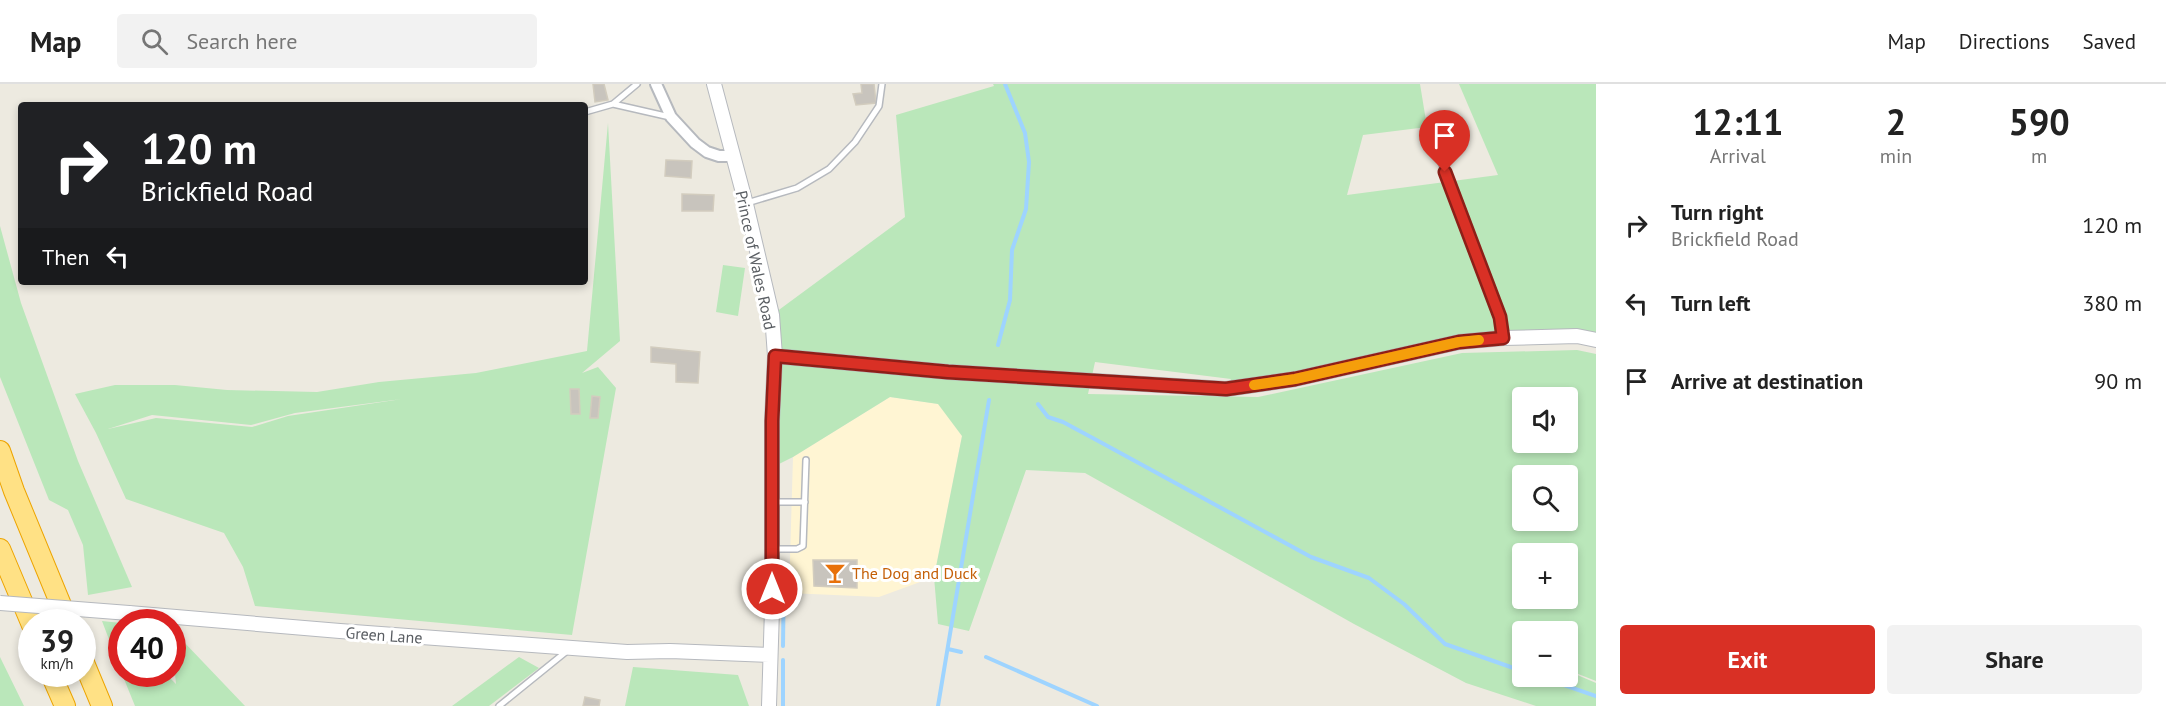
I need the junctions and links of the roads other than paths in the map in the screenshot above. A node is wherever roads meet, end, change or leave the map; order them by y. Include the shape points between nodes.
1 (637, 84) edge
2 (656, 84) edge
3 (714, 84) edge
4 (882, 84) edge
5 (613, 104) junction
6 (588, 111) edge
7 (671, 117) junction
8 (1434, 144) dead end
9 (732, 156) junction
10 (746, 204) junction
11 (1503, 338) junction
12 (1596, 340) edge
13 (775, 356) junction
14 (0, 451) edge
15 (806, 460) dead end
16 (771, 502) junction
17 (805, 502) junction
18 (0, 549) edge
19 (771, 549) junction
20 (0, 603) edge
21 (25, 609) edge
22 (63, 609) edge
23 (570, 648) junction
24 (770, 655) junction
25 (57, 687) edge
26 (94, 687) edge
27 (65, 706) edge
28 (102, 706) edge
29 (499, 706) edge
30 (769, 706) edge

1 - 5 lane
2 - 7 street
3 - 9 street, Prince of Wales Road
4 - 10 lane via 879,106 855,142 829,169 797,188
5 - 6 lane
5 - 7 lane
7 - 9 street via 707,152
8 - 11 lane via 1500,317
9 - 10 street, Prince of Wales Road
10 - 13 street, Prince of Wales Road via 772,315
11 - 12 street via 1577,336
11 - 13 street via 1459,342 1295,379 1226,389 948,372
13 - 16 street, Prince of Wales Road
14 - 22 highway
15 - 17 lane
16 - 17 lane
16 - 19 street, Prince of Wales Road
17 - 19 lane via 803,546
18 - 21 highway
19 - 24 street, Prince of Wales Road
20 - 23 street, Green Lane, bridge
23 - 24 street, Green Lane
23 - 29 lane
24 - 30 street, Prince of Wales Road
25 - 27 highway
26 - 28 highway

